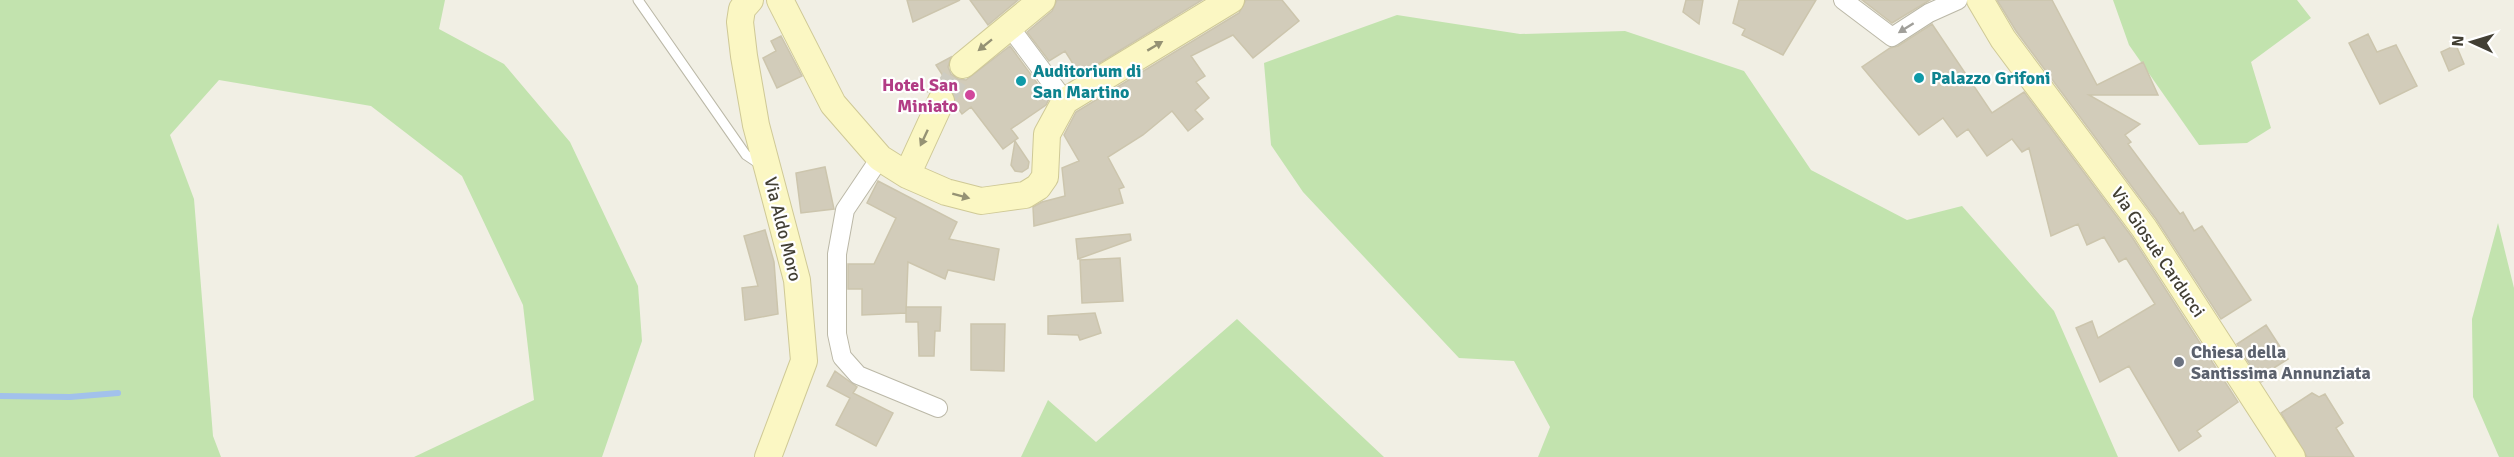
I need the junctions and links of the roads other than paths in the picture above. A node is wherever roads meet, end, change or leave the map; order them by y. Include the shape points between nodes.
1 (638, 0) edge
2 (750, 0) edge
3 (780, 0) edge
4 (1042, 0) edge
5 (1231, 0) edge
6 (1843, 0) edge
7 (1958, 0) edge
8 (1980, 0) edge
9 (1009, 26) junction
10 (963, 65) tunnel mouth
11 (941, 101) tunnel mouth
12 (1065, 101) junction
13 (880, 158) junction
14 (768, 170) junction
15 (907, 175) junction
16 (938, 408) dead end
17 (768, 457) edge
18 (2292, 457) edge

1 - 14 lane via 746,155
2 - 14 main road, Via Aldo Moro via 742,9 744,56
3 - 13 main road via 833,104
4 - 9 main road
12 -> 5 main road
7 -> 6 street via 1892,37
8 - 18 main road, Via Giosuè Carducci via 2002,39 2144,228
9 -> 10 main road
9 - 12 street
11 -> 15 main road
15 -> 12 main road via 946,192 981,201 1025,195 1045,177 1047,134
13 - 15 main road
13 - 16 street via 845,210 837,255 837,334 842,357 858,375
14 - 17 main road, Via Aldo Moro via 797,280 804,361

